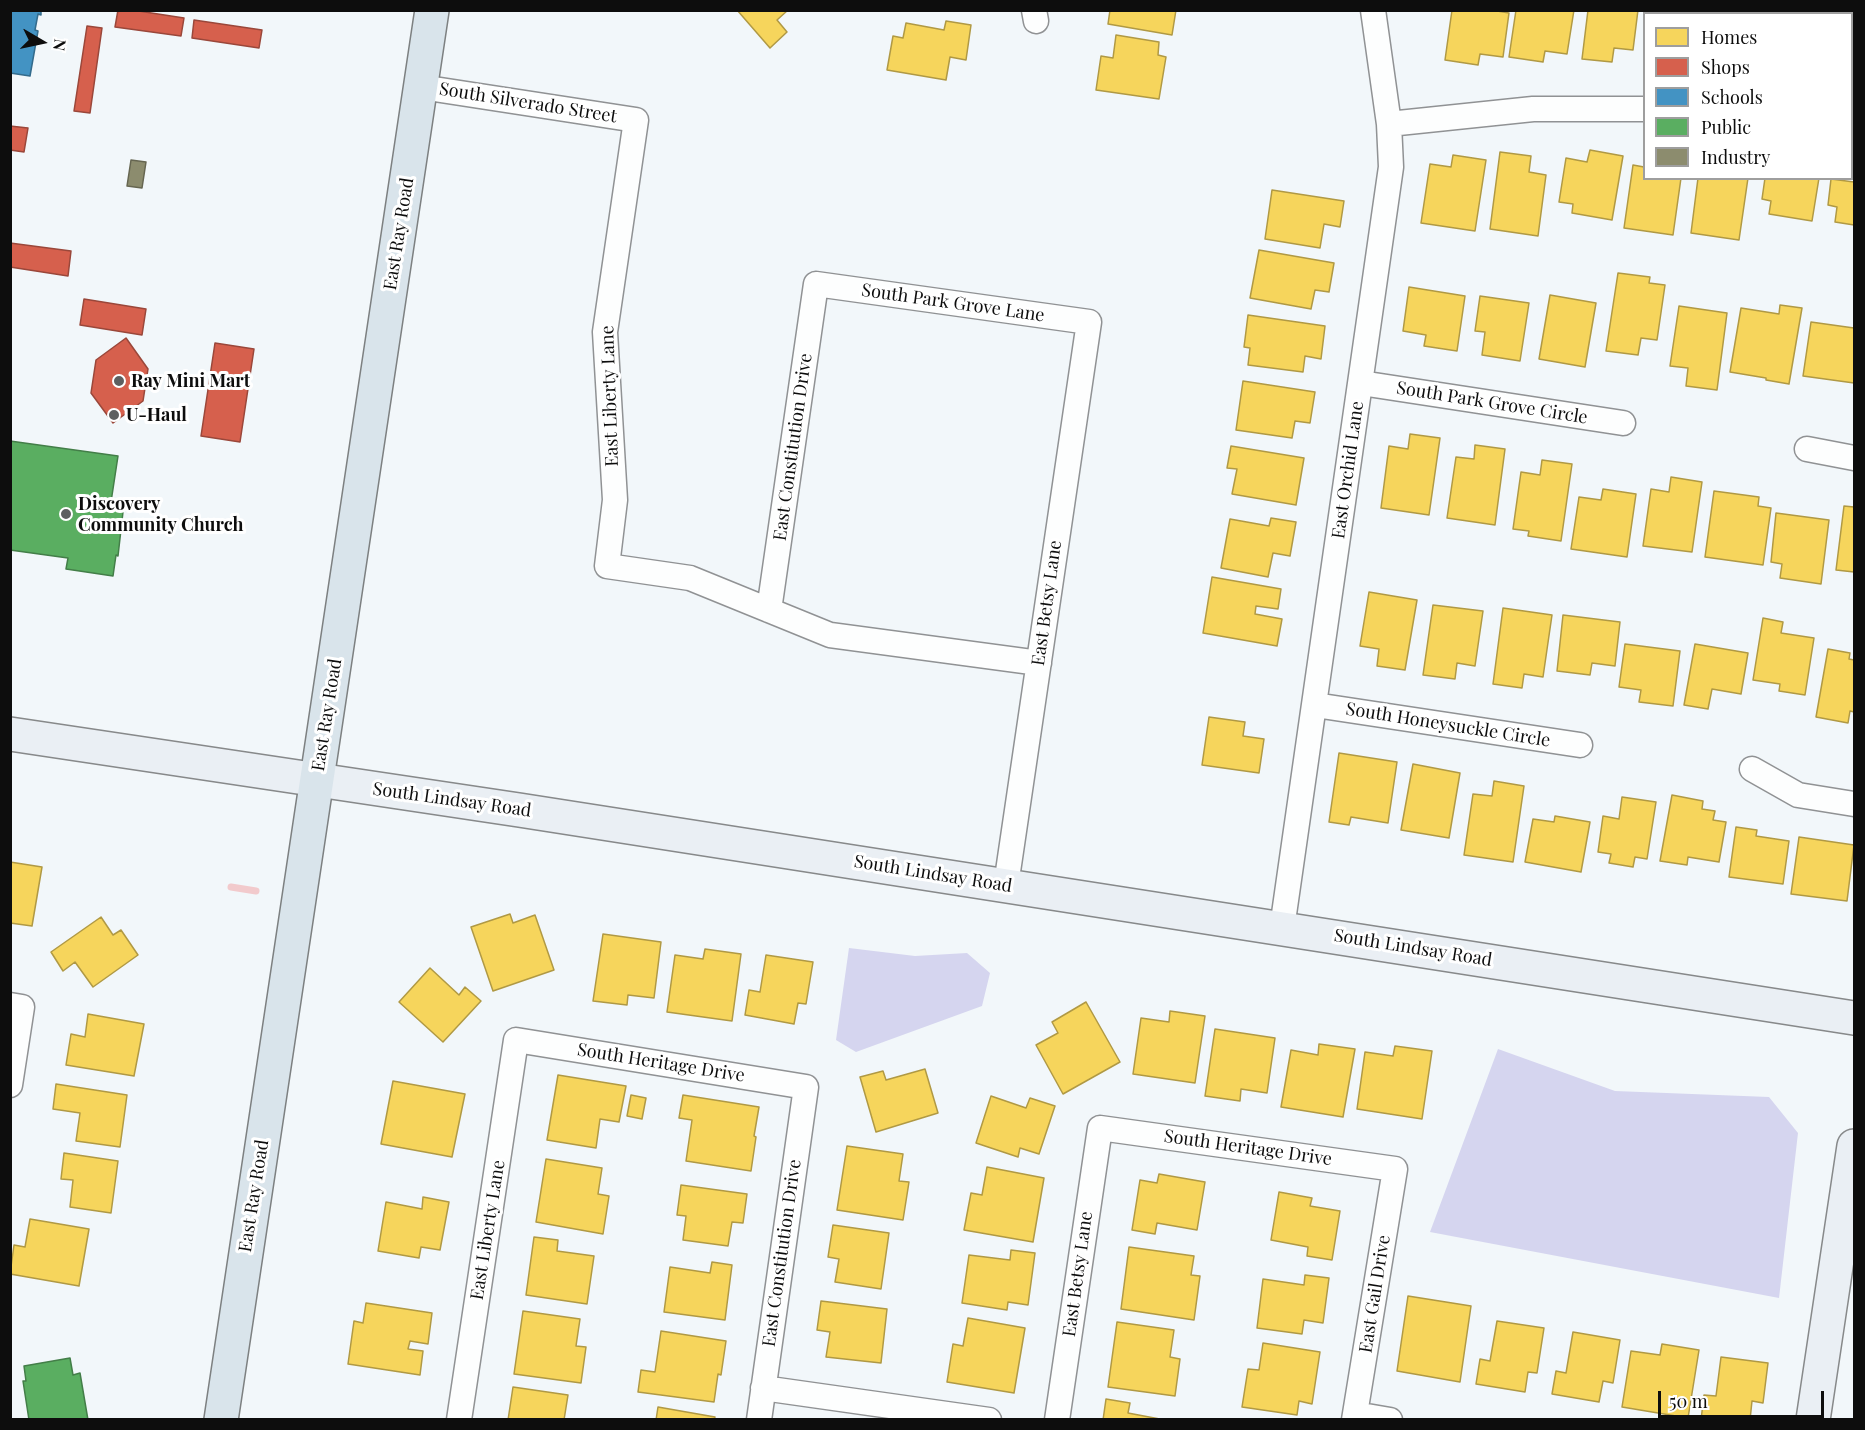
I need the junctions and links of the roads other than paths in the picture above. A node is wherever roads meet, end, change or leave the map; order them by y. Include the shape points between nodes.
1 (432, 10) edge
2 (1373, 10) edge
3 (421, 87) junction
4 (1643, 109) edge
5 (636, 120) joint
6 (1389, 124) junction
7 (816, 284) joint
8 (1089, 322) joint
9 (1361, 383) junction
10 (1623, 423) dead end
11 (1807, 449) dead end
12 (1854, 458) edge
13 (770, 610) junction
14 (1038, 663) junction
15 (1315, 705) junction
16 (10, 734) edge
17 (1580, 745) dead end
18 (1752, 769) dead end
19 (317, 780) junction
20 (1854, 804) edge
21 (1006, 885) junction
22 (1282, 928) junction
23 (16, 1006) edge
24 (1854, 1018) edge
25 (516, 1040) joint
26 (10, 1084) edge
27 (806, 1087) joint
28 (1100, 1128) joint
29 (1854, 1146) edge
30 (1395, 1169) joint
31 (1846, 1246) edge
32 (764, 1388) junction
33 (1355, 1417) edge
34 (221, 1419) edge
35 (459, 1419) edge
36 (759, 1419) edge
37 (989, 1419) edge
38 (1057, 1419) edge
39 (1390, 1419) edge
40 (1813, 1419) edge

1 - 3 main road, East Ray Road
2 - 6 street, East Orchid Lane
3 - 5 street, South Silverado Street
3 - 19 main road, East Ray Road
4 - 6 street via 1533,109
5 - 13 street, East Liberty Lane via 605,332 615,500 607,566 690,578
6 - 9 street, East Orchid Lane via 1391,167
7 - 8 street, South Park Grove Lane
7 - 13 street, East Constitution Drive
8 - 14 street, East Betsy Lane
9 - 10 street, South Park Grove Circle
9 - 15 street, East Orchid Lane
11 - 12 street
13 - 14 street via 830,635
14 - 21 street, East Betsy Lane
15 - 17 street, South Honeysuckle Circle
15 - 22 street, East Orchid Lane
16 - 19 main road, South Lindsay Road
18 - 20 street via 1798,795
19 - 21 main road, South Lindsay Road
19 - 34 main road, East Ray Road
21 - 22 main road, South Lindsay Road
22 - 24 main road, South Lindsay Road
23 - 26 street
25 - 27 street, South Heritage Drive
25 - 35 street, East Liberty Lane
27 - 32 street, East Constitution Drive
28 - 30 street, South Heritage Drive
28 - 38 street, East Betsy Lane
29 - 31 main road
30 - 33 street, East Gail Drive
31 - 40 main road
32 - 36 street, East Constitution Drive
32 - 37 street
33 - 39 street

